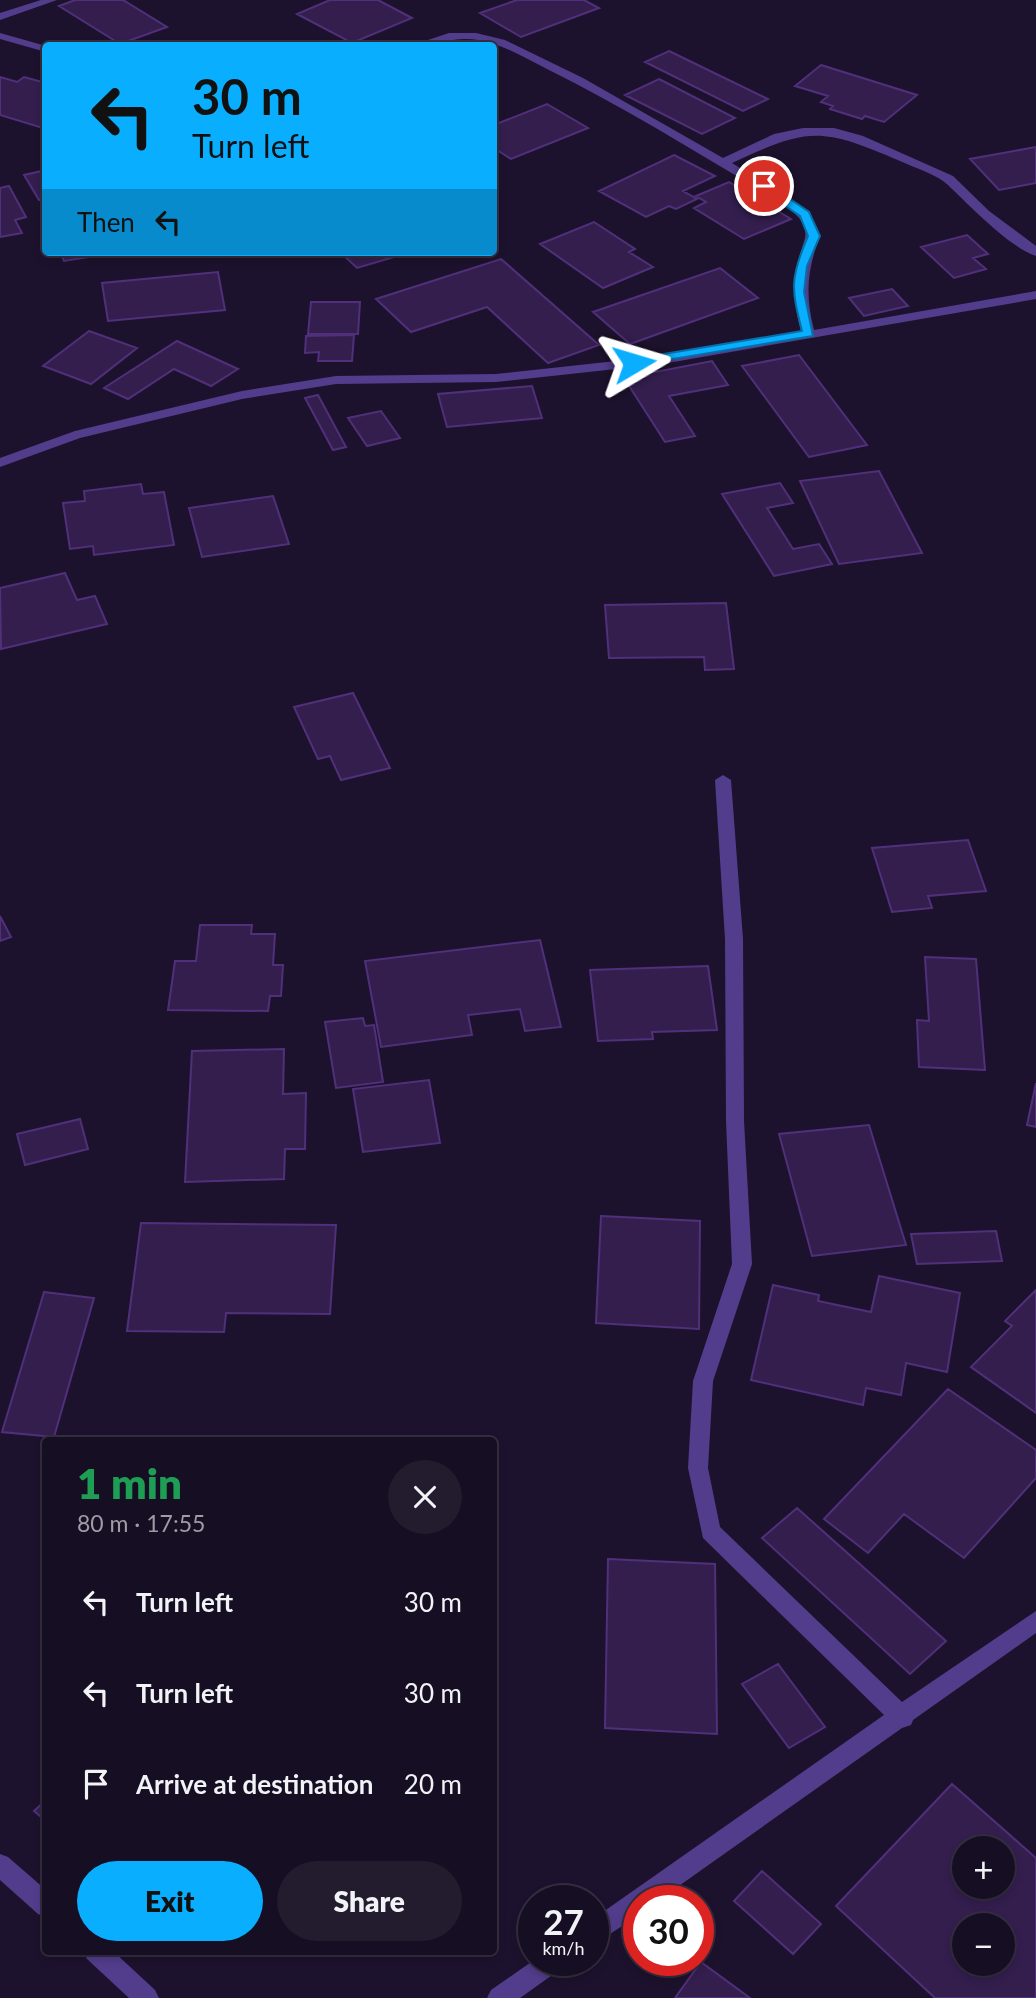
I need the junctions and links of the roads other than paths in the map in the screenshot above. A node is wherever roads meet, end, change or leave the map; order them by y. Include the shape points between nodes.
1 (52, 0) edge
2 (0, 17) edge
3 (3, 40) edge
4 (429, 42) edge
5 (42, 48) edge
6 (725, 162) junction
7 (1036, 252) edge
8 (1036, 295) edge
9 (808, 334) junction
10 (0, 463) edge
11 (723, 780) dead end
12 (1036, 1621) edge
13 (903, 1718) junction
14 (0, 1865) edge
15 (662, 1885) edge
16 (42, 1902) edge
17 (99, 1955) edge
18 (531, 1976) edge
19 (147, 1998) edge
20 (499, 1998) edge

1 - 2 street
3 - 5 street
4 - 6 street via 475,36 501,42
6 - 7 street via 778,137 803,132 834,132 859,139 949,179 985,214
6 - 9 street via 805,214 814,236 801,266 798,292
8 - 9 street
9 - 10 street via 662,360 524,375 336,380 75,435
11 - 13 street via 733,939 742,1264 703,1381 698,1468 710,1531
12 - 13 street
13 - 15 street
14 - 16 street
17 - 19 street
18 - 20 street

